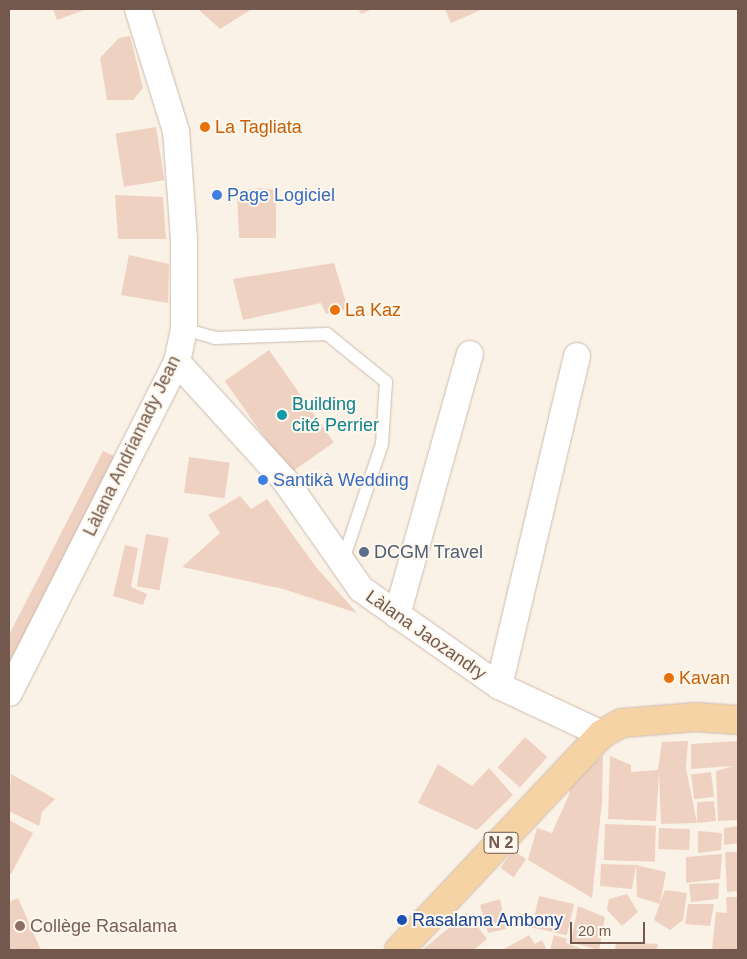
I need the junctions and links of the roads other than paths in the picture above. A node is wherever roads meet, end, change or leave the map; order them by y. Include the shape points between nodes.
1 (138, 9) edge
2 (184, 329) junction
3 (470, 354) dead end
4 (577, 356) dead end
5 (178, 362) junction
6 (342, 563) junction
7 (397, 615) junction
8 (498, 686) junction
9 (9, 693) edge
10 (738, 720) edge
11 (602, 734) junction
12 (399, 950) edge

1 - 2 street, Làlana Andriamady Jean via 176,131 184,239
2 - 5 street, Làlana Andriamady Jean
2 - 6 lane via 215,338 327,334 386,382 382,444
3 - 7 street
4 - 8 street
5 - 6 street, Làlana Jaozandry via 287,483
5 - 9 street, Làlana Andriamady Jean
6 - 7 street, Làlana Jaozandry via 361,589
7 - 8 street, Làlana Jaozandry
8 - 11 street, Làlana Jaozandry
10 - 11 main road, N 2 via 696,717 622,723
11 - 12 main road, N 2

